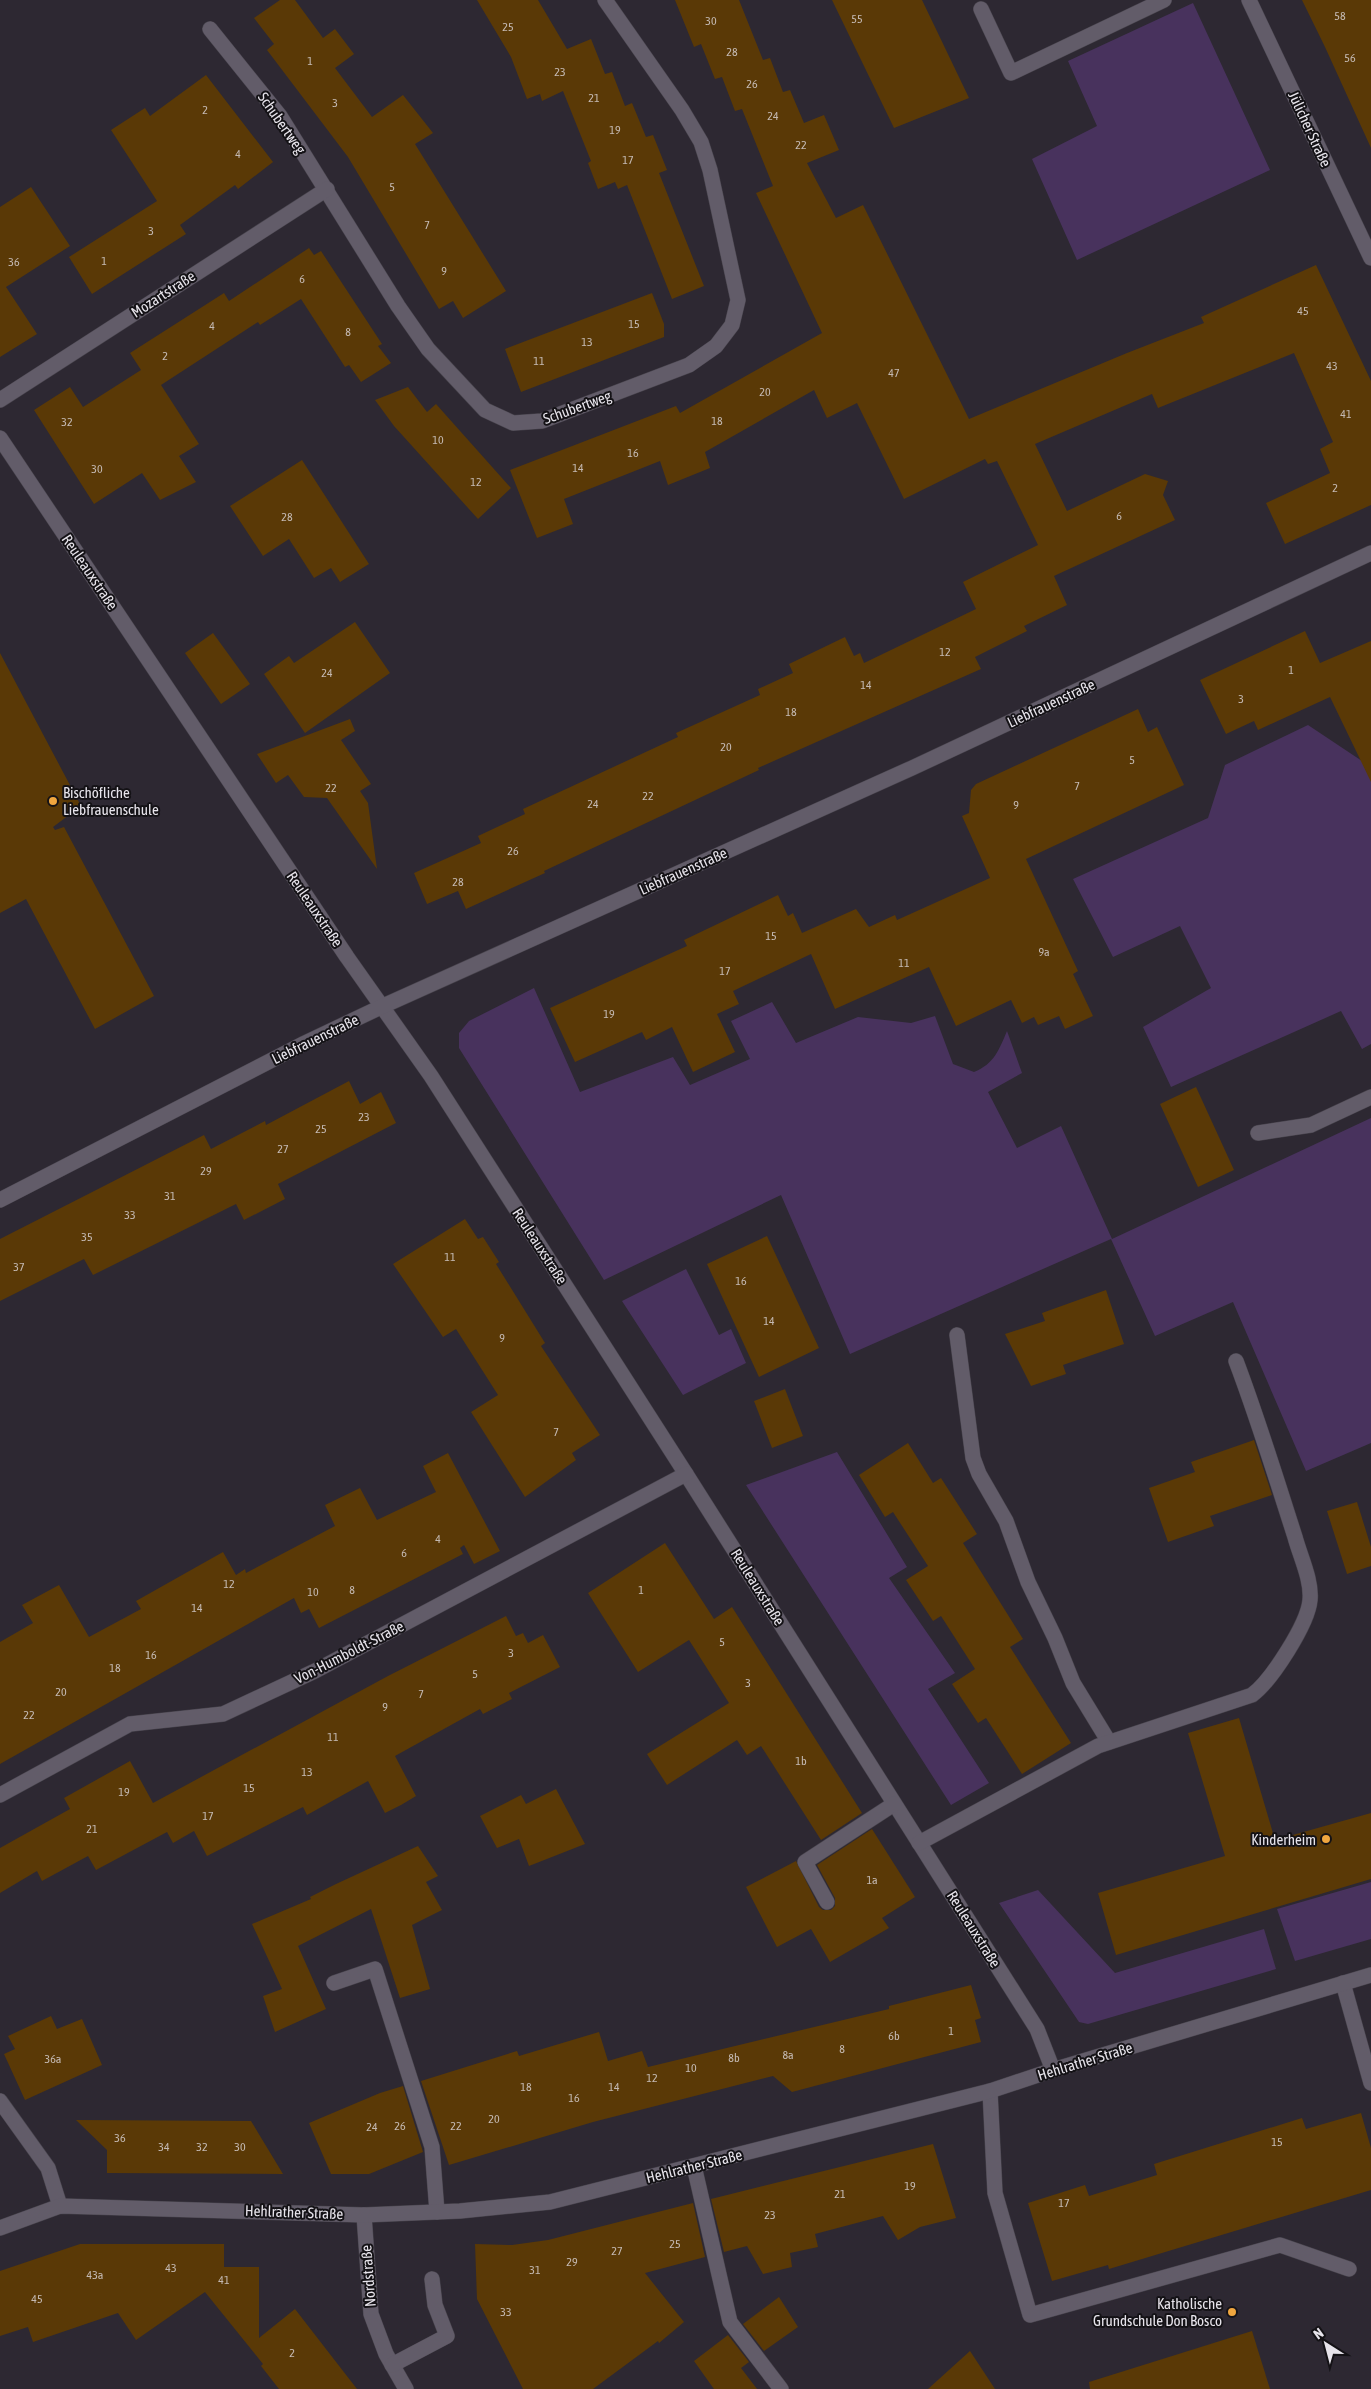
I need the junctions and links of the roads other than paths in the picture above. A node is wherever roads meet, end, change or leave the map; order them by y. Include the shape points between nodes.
1 (604, 0) edge
2 (1164, 0) edge
3 (1249, 0) edge
4 (981, 9) dead end
5 (210, 29) dead end
6 (327, 189) junction
7 (1371, 258) edge
8 (0, 400) edge
9 (0, 438) edge
10 (1371, 553) edge
11 (382, 1006) junction
12 (1371, 1097) edge
13 (1258, 1133) dead end
14 (0, 1200) edge
15 (958, 1335) dead end
16 (1236, 1361) dead end
17 (686, 1474) junction
18 (1109, 1742) junction
19 (0, 1795) edge
20 (894, 1804) junction
21 (919, 1843) junction
22 (827, 1902) dead end
23 (1371, 1975) edge
24 (1343, 1983) junction
25 (334, 1984) dead end
26 (1053, 2070) junction
27 (1371, 2083) edge
28 (990, 2091) junction
29 (0, 2101) edge
30 (694, 2166) junction
31 (60, 2206) junction
32 (437, 2212) junction
33 (364, 2215) junction
34 (0, 2228) edge
35 (1349, 2269) dead end
36 (432, 2279) dead end
37 (392, 2365) junction
38 (406, 2389) edge
39 (781, 2389) edge

1 - 6 street, Schubertweg via 682,110 701,142 710,170 738,300 732,325 716,346 689,365 542,421 513,424 485,410 428,349
2 - 4 street via 1011,73
3 - 7 street, Jülicher Straße
5 - 6 street, Schubertweg via 280,116
6 - 8 street, Mozartstraße
9 - 11 street, Reuleauxstraße
10 - 11 street, Liebfrauenstraße via 912,768
11 - 14 street, Liebfrauenstraße
11 - 17 street, Reuleauxstraße via 431,1076
12 - 13 street via 1311,1125
15 - 18 street via 973,1458 1006,1521 1028,1582 1073,1683
16 - 18 street via 1308,1582 1311,1598 1307,1615 1275,1670 1252,1695
17 - 19 street, Von-Humboldt-Straße via 316,1671 223,1714 130,1724
17 - 20 street, Reuleauxstraße
18 - 21 street
20 - 21 street, Reuleauxstraße
20 - 22 street via 805,1862
21 - 26 street, Reuleauxstraße via 1037,2030
23 - 24 street, Hehlrather Straße
24 - 26 street, Hehlrather Straße
24 - 27 street
25 - 32 street via 376,1970 432,2147
26 - 28 street, Hehlrather Straße
28 - 30 street, Hehlrather Straße
28 - 35 street via 995,2194 1030,2315 1280,2245
29 - 31 street via 48,2168
30 - 32 street, Hehlrather Straße via 550,2202
30 - 39 street via 730,2322
31 - 33 street, Hehlrather Straße
31 - 34 street, Hehlrather Straße
32 - 33 street, Hehlrather Straße
33 - 37 street, Nordstraße via 370,2314
36 - 37 street via 435,2305 447,2336
37 - 38 street, Nordstraße

